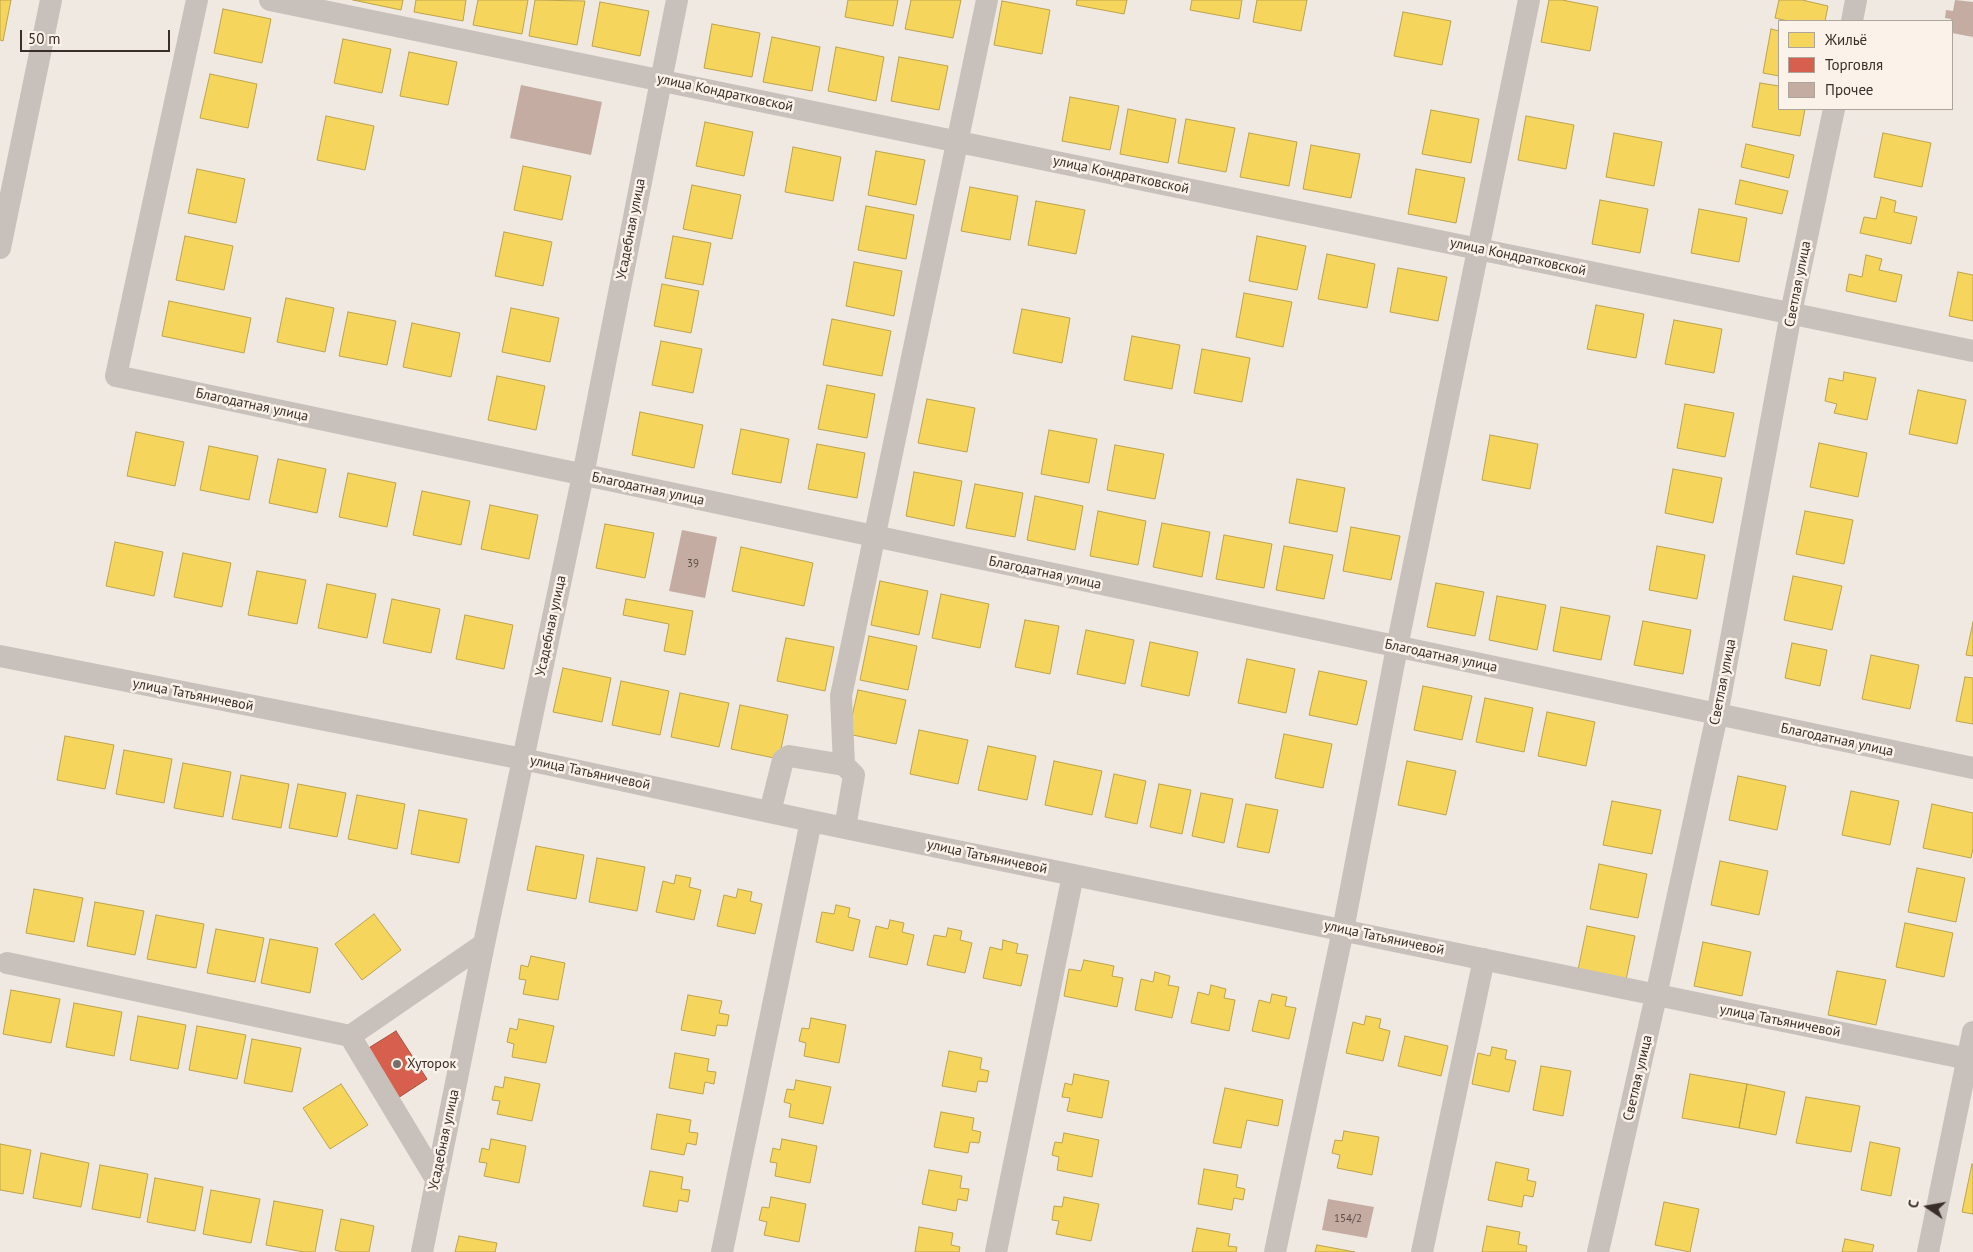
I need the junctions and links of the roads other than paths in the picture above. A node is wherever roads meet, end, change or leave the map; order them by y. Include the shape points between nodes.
1 (51, 0) edge
2 (197, 0) edge
3 (270, 0) edge
4 (677, 0) edge
5 (987, 0) edge
6 (1529, 0) edge
7 (1856, 0) edge
8 (1852, 20) edge
9 (660, 80) junction
10 (1834, 110) edge
11 (957, 141) junction
12 (0, 248) edge
13 (1479, 249) junction
14 (1791, 313) junction
15 (1973, 351) edge
16 (583, 475) junction
17 (875, 537) junction
18 (1397, 647) junction
19 (0, 656) edge
20 (1717, 715) junction
21 (523, 758) junction
22 (844, 765) junction
23 (1973, 768) edge
24 (770, 812) junction
25 (811, 821) junction
26 (845, 828) junction
27 (1073, 875) junction
28 (1343, 930) junction
29 (484, 944) junction
30 (1484, 959) junction
31 (6, 963) dead end
32 (1656, 996) junction
33 (1973, 1032) edge
34 (350, 1036) junction
35 (1970, 1059) edge
36 (436, 1179) junction
37 (422, 1252) edge
38 (722, 1252) edge
39 (996, 1252) edge
40 (1275, 1252) edge
41 (1422, 1252) edge
42 (1598, 1252) edge
43 (1928, 1252) edge

1 - 12 street
2 - 16 street, Благодатная улица via 116,376
3 - 9 street, улица Кондратковской
4 - 9 street, Усадебная улица
5 - 11 street
6 - 13 street
7 - 8 street
9 - 11 street, улица Кондратковской
9 - 16 street, Усадебная улица
10 - 14 street, Светлая улица
11 - 13 street, улица Кондратковской
11 - 17 street
13 - 14 street, улица Кондратковской
13 - 18 street
14 - 15 street, улица Кондратковской
14 - 20 street, Светлая улица
16 - 17 street, Благодатная улица
16 - 21 street, Усадебная улица
17 - 18 street, Благодатная улица
17 - 22 street via 840,696
18 - 20 street, Благодатная улица
18 - 28 street
19 - 21 street, улица Татьяничевой
20 - 23 street, Благодатная улица
20 - 32 street, Светлая улица
21 - 24 street, улица Татьяничевой
21 - 29 street, Усадебная улица
22 - 24 street via 789,756 783,760
22 - 26 street via 854,775
24 - 25 street, улица Татьяничевой
25 - 26 street, улица Татьяничевой
25 - 38 street
26 - 27 street, улица Татьяничевой
27 - 28 street, улица Татьяничевой
27 - 39 street
28 - 30 street, улица Татьяничевой
28 - 40 street
29 - 34 street
29 - 36 street, Усадебная улица
30 - 32 street, улица Татьяничевой
30 - 41 street
31 - 34 street
32 - 35 street, улица Татьяничевой
32 - 42 street, Светлая улица
33 - 35 street
34 - 36 street
35 - 43 street
36 - 37 street, Усадебная улица

